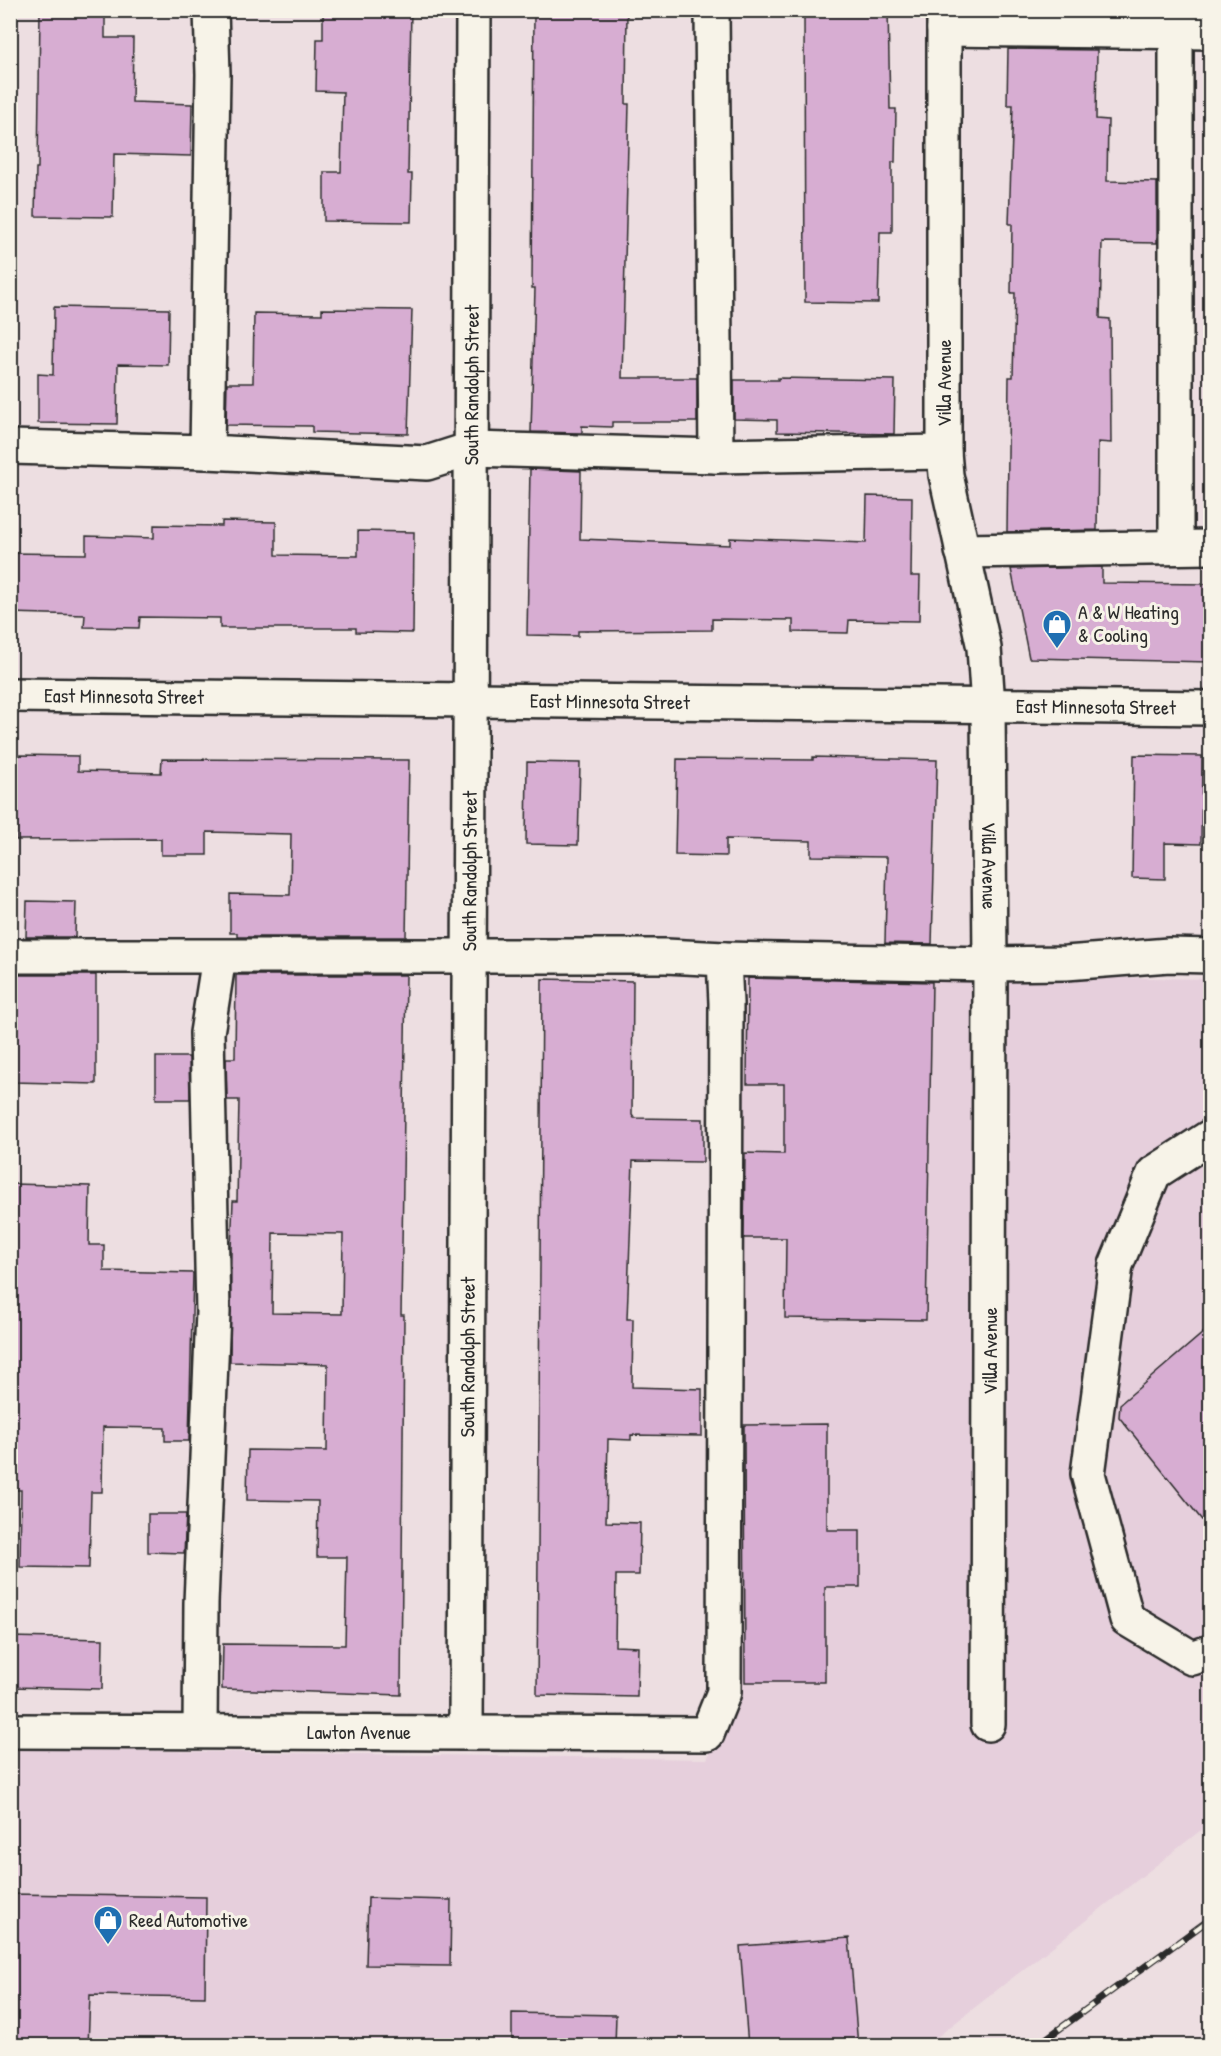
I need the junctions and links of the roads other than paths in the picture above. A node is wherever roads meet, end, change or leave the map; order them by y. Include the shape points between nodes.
1 (211, 10) edge
2 (473, 10) edge
3 (712, 10) edge
4 (944, 20) edge
5 (1176, 21) edge
6 (1210, 32) edge
7 (10, 447) edge
8 (471, 450) junction
9 (207, 452) junction
10 (944, 452) junction
11 (716, 456) junction
12 (1176, 547) junction
13 (1210, 547) edge
14 (962, 551) junction
15 (10, 695) edge
16 (470, 701) junction
17 (988, 706) junction
18 (1210, 708) edge
19 (10, 956) edge
20 (219, 957) junction
21 (1210, 957) edge
22 (468, 958) junction
23 (724, 959) junction
24 (990, 964) junction
25 (1210, 1137) edge
26 (1210, 1652) edge
27 (988, 1724) dead end
28 (200, 1730) junction
29 (10, 1731) edge
30 (466, 1732) junction

1 - 9 street
2 - 8 street, South Randolph Street
3 - 11 street
4 - 5 street
4 - 10 street, Villa Avenue
5 - 6 street
5 - 12 street
7 - 9 street
8 - 9 street via 427,463
8 - 11 street
8 - 16 street, South Randolph Street
10 - 11 street
10 - 14 street, Villa Avenue
12 - 13 street
12 - 14 street
14 - 17 street, Villa Avenue via 984,648
15 - 16 street, East Minnesota Street
16 - 17 street, East Minnesota Street
16 - 22 street, South Randolph Street
17 - 18 street, East Minnesota Street
17 - 24 street, Villa Avenue
19 - 20 street
20 - 22 street
20 - 28 street via 207,1033 213,1312
21 - 24 street via 1169,955
22 - 23 street
22 - 30 street, South Randolph Street
23 - 24 street
23 - 30 street, Lawton Avenue via 724,1692 707,1734
24 - 27 street, Villa Avenue
25 - 26 street via 1154,1173 1116,1265 1088,1474 1127,1619 1192,1658
28 - 29 street, Lawton Avenue
28 - 30 street, Lawton Avenue

